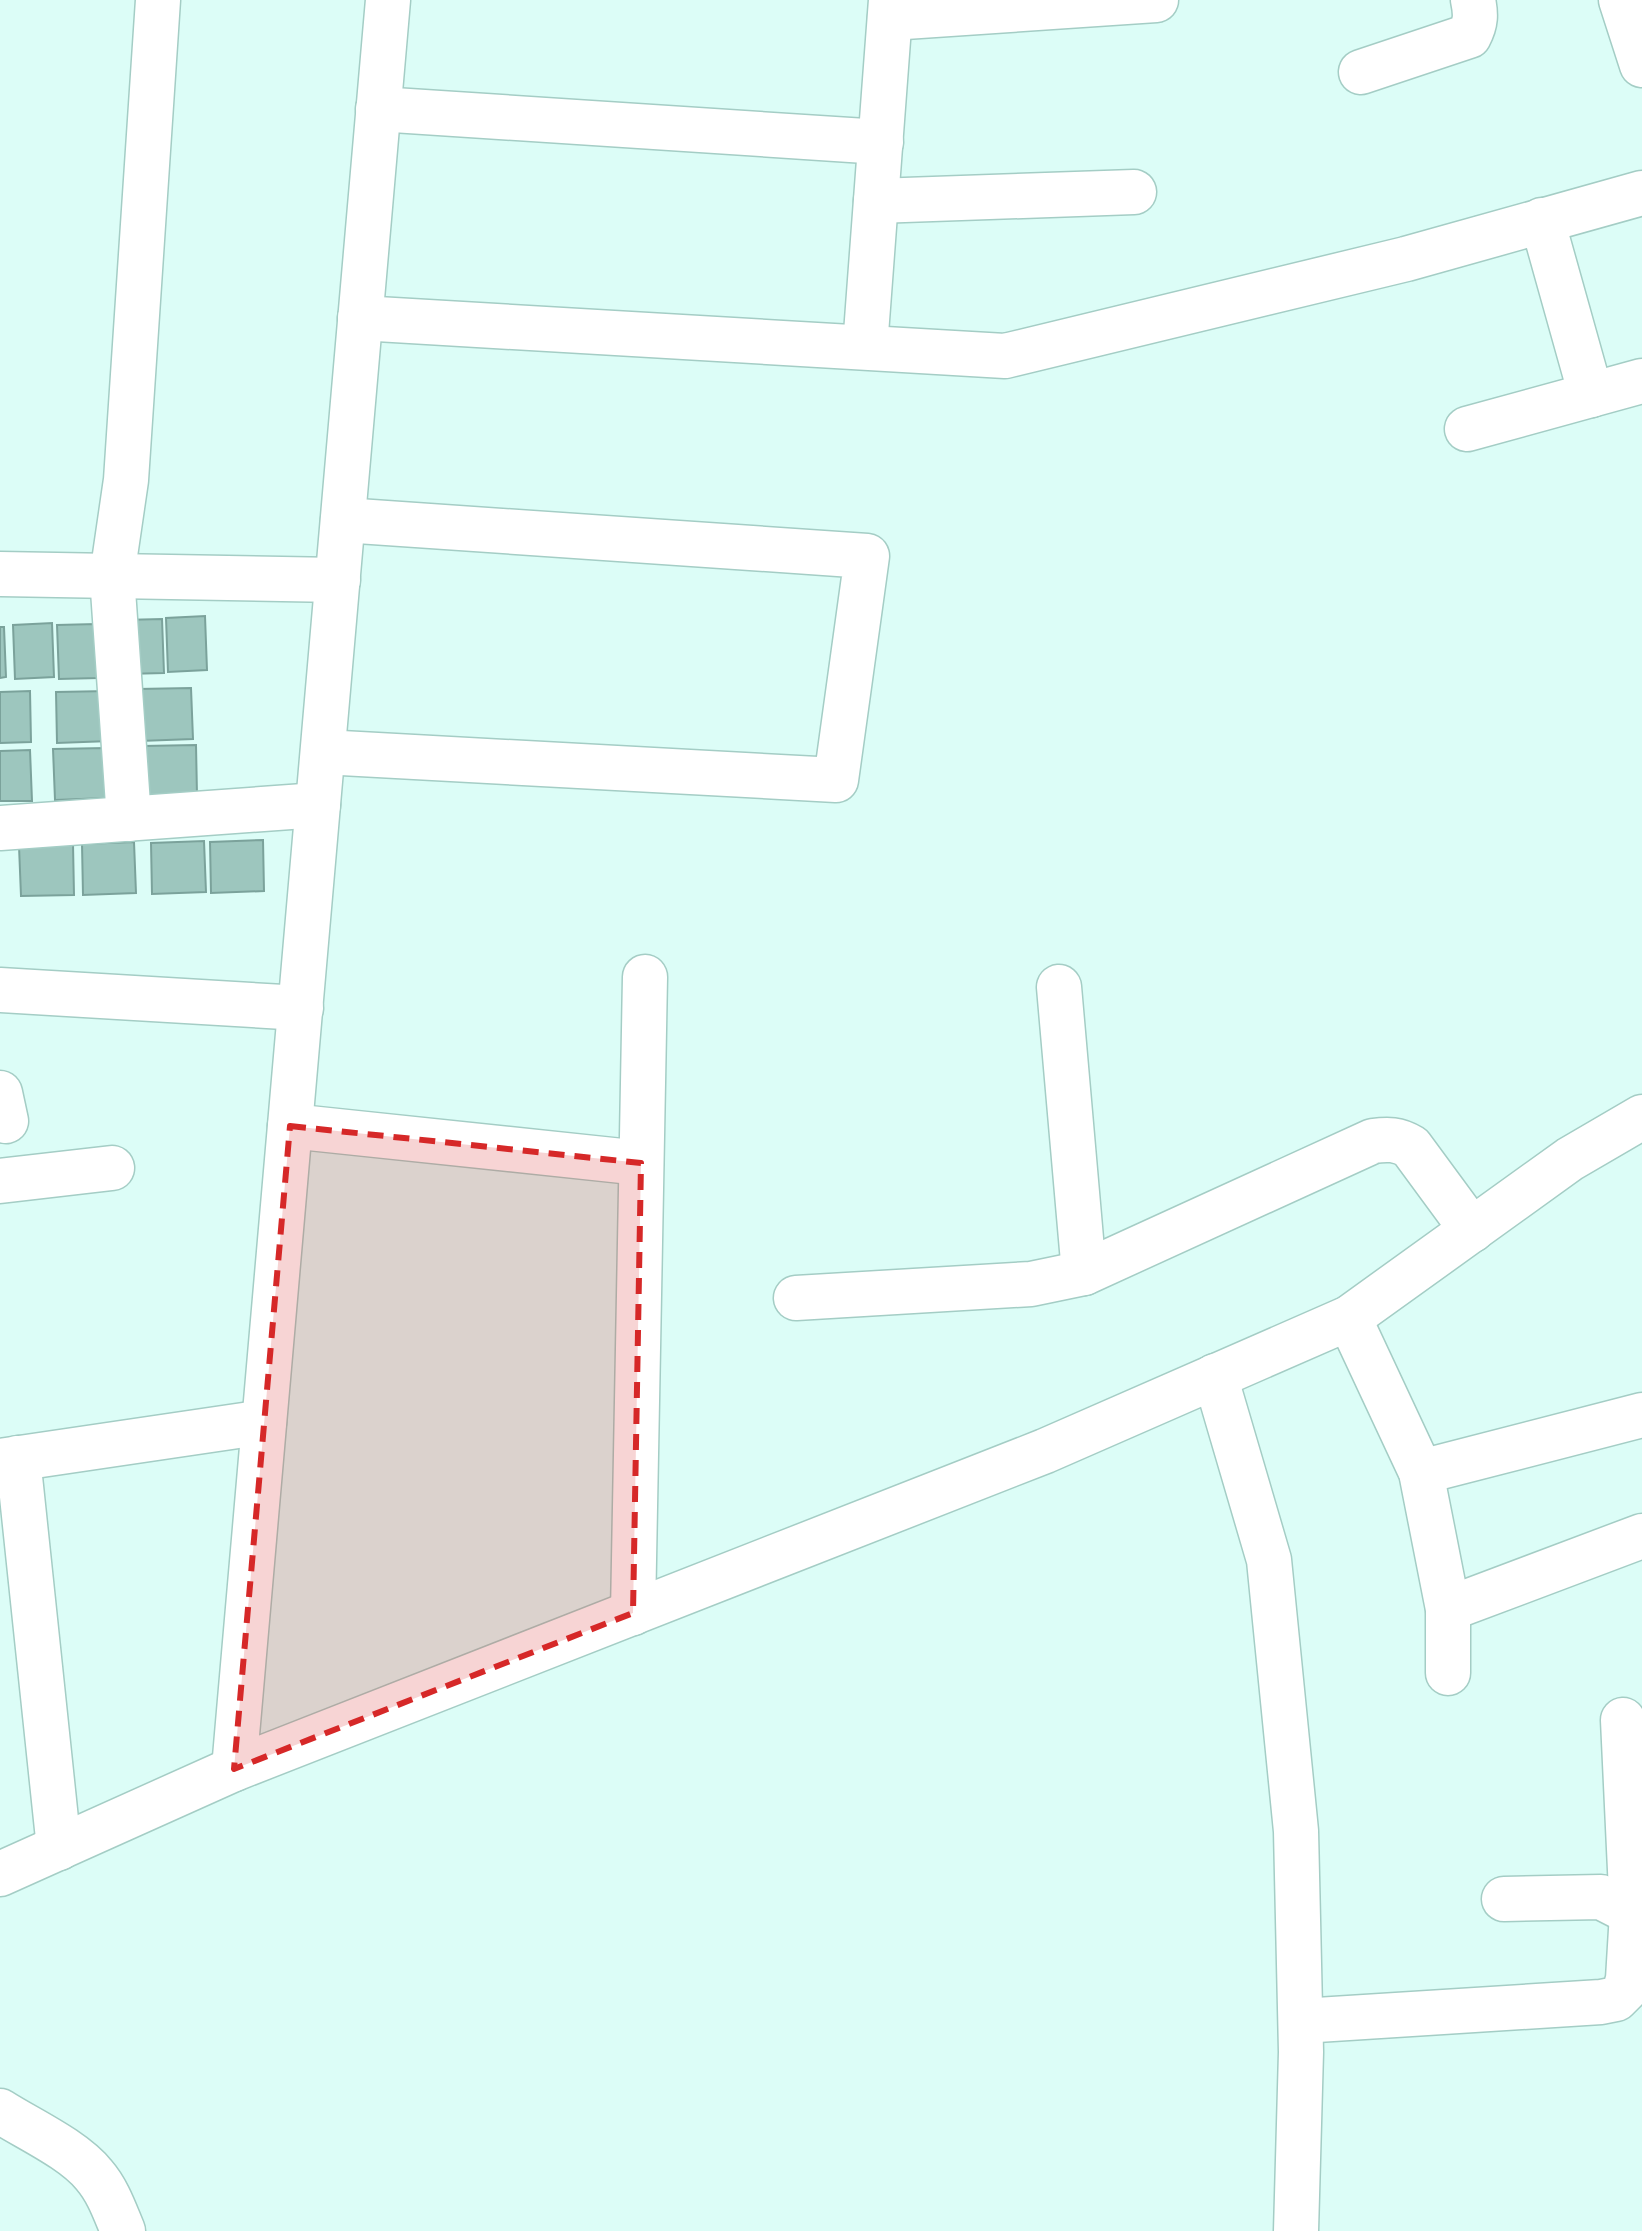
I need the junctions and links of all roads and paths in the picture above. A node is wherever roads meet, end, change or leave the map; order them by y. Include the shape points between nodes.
1 (158, 0) edge
2 (388, 0) edge
3 (1156, 0) edge
4 (1473, 0) edge
5 (1621, 0) edge
6 (890, 9) edge
7 (1642, 65) edge
8 (1361, 72) dead end
9 (378, 109) junction
10 (881, 142) junction
11 (1134, 192) dead end
12 (1642, 193) edge
13 (876, 201) junction
14 (1542, 220) junction
15 (360, 318) junction
16 (865, 347) junction
17 (1642, 381) edge
18 (1591, 395) junction
19 (1467, 429) dead end
20 (343, 520) junction
21 (0, 574) edge
22 (112, 576) junction
23 (338, 580) junction
24 (323, 752) junction
25 (318, 805) junction
26 (129, 819) junction
27 (0, 828) edge
28 (645, 977) dead end
29 (1059, 987) dead end
30 (0, 990) edge
31 (301, 1008) junction
32 (1642, 1117) edge
33 (290, 1126) junction
34 (641, 1163) junction
35 (112, 1168) dead end
36 (0, 1181) edge
37 (1472, 1230) junction
38 (1084, 1273) junction
39 (796, 1298) dead end
40 (1349, 1318) junction
41 (1215, 1376) junction
42 (1642, 1415) edge
43 (264, 1422) junction
44 (9, 1460) edge
45 (1421, 1472) junction
46 (1642, 1536) edge
47 (1448, 1609) junction
48 (633, 1613) junction
49 (1448, 1673) dead end
50 (1623, 1720) dead end
51 (234, 1769) junction
52 (59, 1848) junction
53 (0, 1874) edge
54 (1504, 1899) dead end
55 (1637, 1916) edge
56 (1301, 2021) junction
57 (0, 2111) edge
58 (123, 2231) edge
59 (1296, 2231) edge

1 - 22 street via 126,480
2 - 9 street
3 - 6 street
4 - 8 street via 1475,25 1469,36
5 - 7 street
6 - 10 street
9 - 10 street
9 - 15 street
10 - 13 street
11 - 13 street
12 - 14 street
13 - 16 street
14 - 16 street via 1406,259 1005,356
14 - 18 street
15 - 16 street
15 - 20 street
17 - 18 street
18 - 19 street
20 - 23 street
20 - 24 street via 867,556 836,780
21 - 22 street
22 - 23 street
22 - 26 street
23 - 24 street
24 - 25 street
25 - 26 street
25 - 31 street
26 - 27 street
28 - 34 street
29 - 38 street
30 - 31 street
31 - 33 street
32 - 37 street via 1570,1159
33 - 34 street
33 - 43 street
34 - 48 street
35 - 36 street
37 - 38 street via 1411,1147 1387,1139
37 - 40 street
38 - 39 street via 1031,1284
40 - 41 street
40 - 45 street
41 - 48 street via 1045,1451
41 - 56 street via 1269,1560 1296,1831
42 - 45 street
43 - 44 street
43 - 51 street
44 - 52 street
45 - 47 street
46 - 47 street
47 - 49 street
48 - 51 street
50 - 55 street
51 - 52 street
52 - 53 street
54 - 55 street via 1601,1897
55 - 56 street via 1628,1979 1616,1999
56 - 59 street
57 - 58 street via 94,2173

